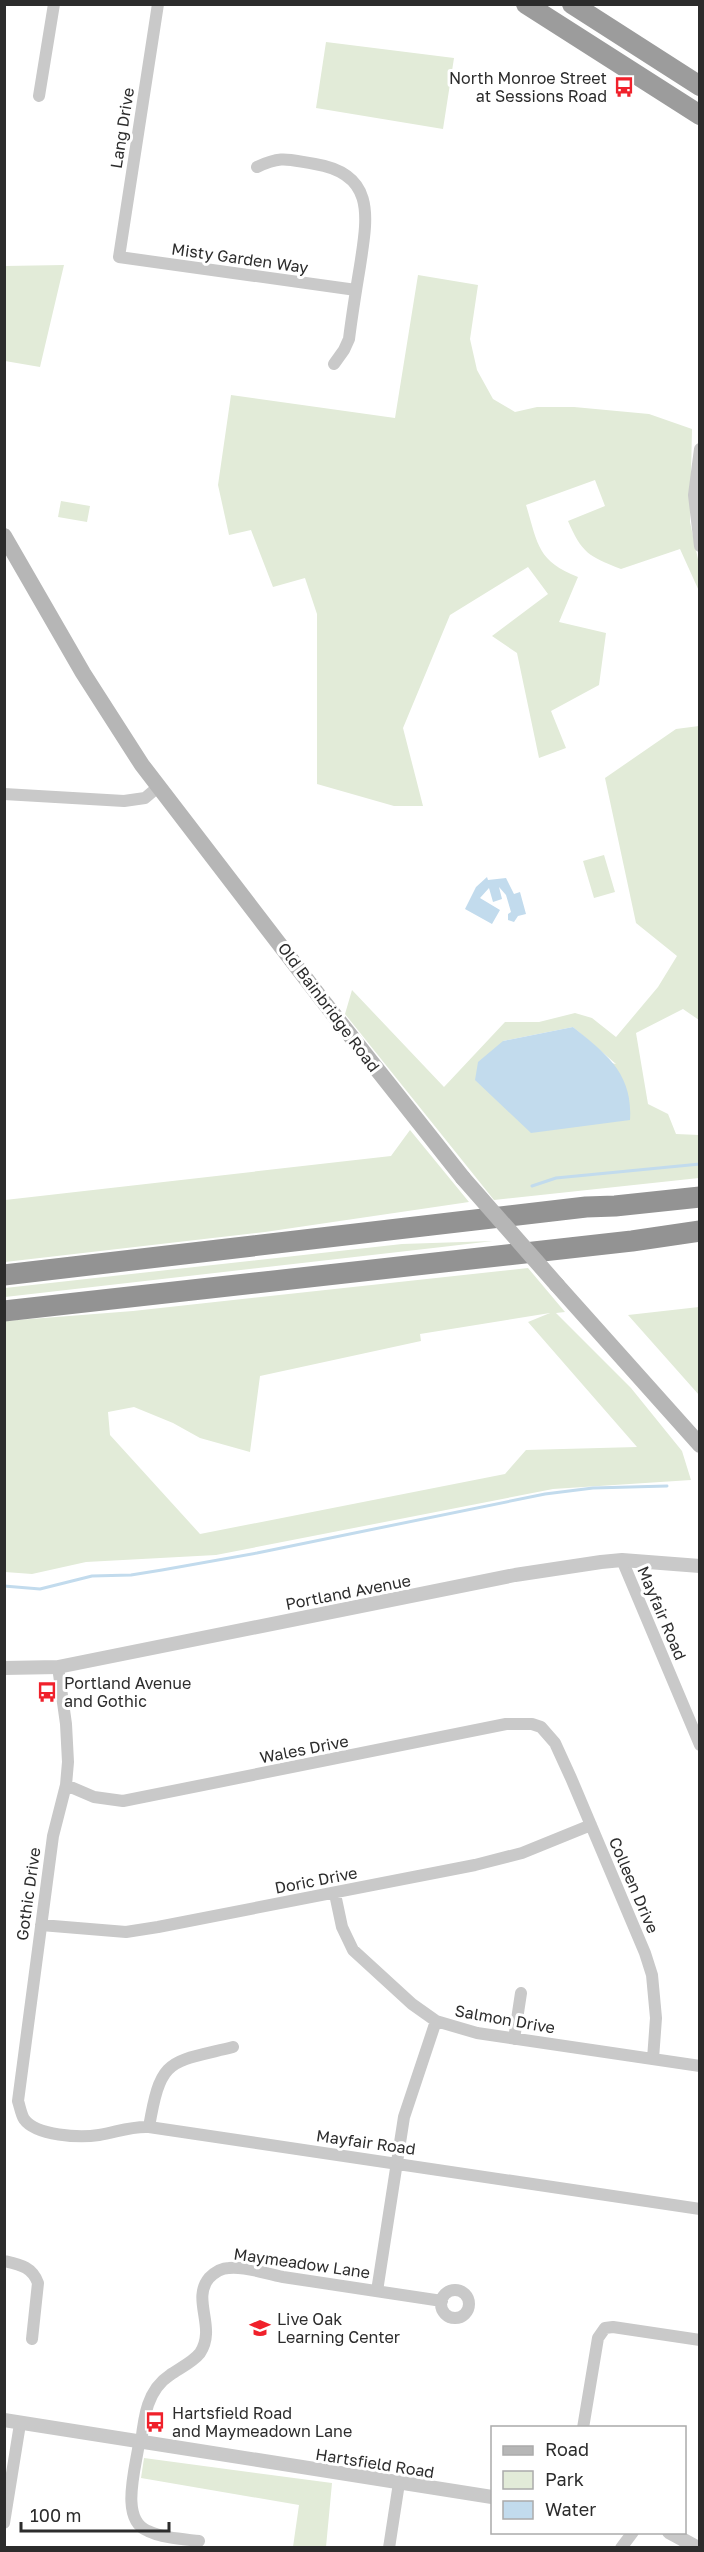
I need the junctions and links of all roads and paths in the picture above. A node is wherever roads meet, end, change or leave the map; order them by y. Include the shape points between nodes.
1 (54, 4) edge
2 (158, 4) edge
3 (572, 4) edge
4 (531, 6) edge
5 (699, 86) edge
6 (39, 96) dead end
7 (699, 115) edge
8 (257, 167) dead end
9 (119, 258) joint
10 (356, 290) junction
11 (334, 364) dead end
12 (699, 449) edge
13 (4, 536) edge
14 (699, 546) edge
15 (158, 787) junction
16 (4, 794) edge
17 (699, 1185) edge
18 (699, 1197) edge
19 (586, 1206) junction
20 (699, 1231) edge
21 (4, 1275) edge
22 (4, 1311) edge
23 (699, 1445) edge
24 (622, 1560) junction
25 (699, 1566) edge
26 (58, 1666) junction
27 (4, 1668) edge
28 (548, 1733) joint
29 (699, 1745) edge
30 (66, 1785) junction
31 (591, 1825) junction
32 (335, 1894) junction
33 (41, 1924) junction
34 (521, 1993) dead end
35 (436, 2021) junction
36 (514, 2039) junction
37 (233, 2047) dead end
38 (653, 2059) junction
39 (699, 2066) edge
40 (30, 2125) joint
41 (149, 2127) junction
42 (397, 2163) junction
43 (699, 2209) edge
44 (4, 2261) edge
45 (377, 2291) junction
46 (442, 2301) dead end
47 (32, 2339) dead end
48 (699, 2340) edge
49 (4, 2420) edge
50 (20, 2424) junction
51 (583, 2426) edge
52 (140, 2443) junction
53 (399, 2483) junction
54 (491, 2497) edge
55 (4, 2523) edge
56 (631, 2534) edge
57 (673, 2534) edge
58 (199, 2541) dead end
59 (389, 2547) edge
60 (621, 2547) edge
61 (698, 2547) edge

1 - 6 street
2 - 9 street, Lang Drive
3 - 5 highway
4 - 7 highway
8 - 10 street via 277,158 327,166 355,185 367,213
9 - 10 street, Misty Garden Way
10 - 11 street via 349,339
12 - 14 street via 694,495
13 - 15 main road, Old Bainbridge Road via 110,716
15 - 16 street via 145,798 124,801
15 - 23 main road, Old Bainbridge Road, bridge via 463,1178
17 - 19 highway via 614,1195
18 - 19 highway
19 - 21 highway
20 - 22 highway via 621,1243
24 - 25 street, Portland Avenue
24 - 26 street, Portland Avenue via 515,1575
24 - 29 street, Mayfair Road
26 - 27 street, Portland Avenue
26 - 30 street, Gothic Drive via 66,1724
28 - 30 street, Wales Drive via 532,1724 506,1724 123,1801 94,1797
28 - 31 street, Colleen Drive
30 - 33 street, Gothic Drive via 53,1836
31 - 32 street, Doric Drive via 513,1855
31 - 38 street, Colleen Drive via 652,1974 656,2018
32 - 33 street, Doric Drive via 126,1932
32 - 35 street, Salmon Drive via 342,1927 353,1950
33 - 40 street, Gothic Drive via 18,2101
34 - 36 street
35 - 36 street, Salmon Drive via 459,2030
35 - 42 street via 404,2117
36 - 38 street, Salmon Drive
37 - 41 street via 186,2058 165,2071 155,2092
38 - 39 street, Salmon Drive
40 - 41 street, Mayfair Road via 45,2132 86,2136
41 - 42 street, Mayfair Road
42 - 43 street, Mayfair Road
42 - 45 street
44 - 47 street via 27,2268 38,2283
45 - 46 street, Maymeadow Lane
45 - 52 street, Maymeadow Lane via 237,2268 215,2273 203,2291 207,2324 204,2346 151,2395
48 - 51 street via 606,2328 597,2345
49 - 50 street, Hartsfield Road
50 - 52 street, Hartsfield Road
50 - 55 street
52 - 53 street, Hartsfield Road
52 - 58 street, Maymeadow Lane via 131,2504 136,2523 149,2532
53 - 54 street, Hartsfield Road
53 - 59 street
56 - 60 street
57 - 61 street

